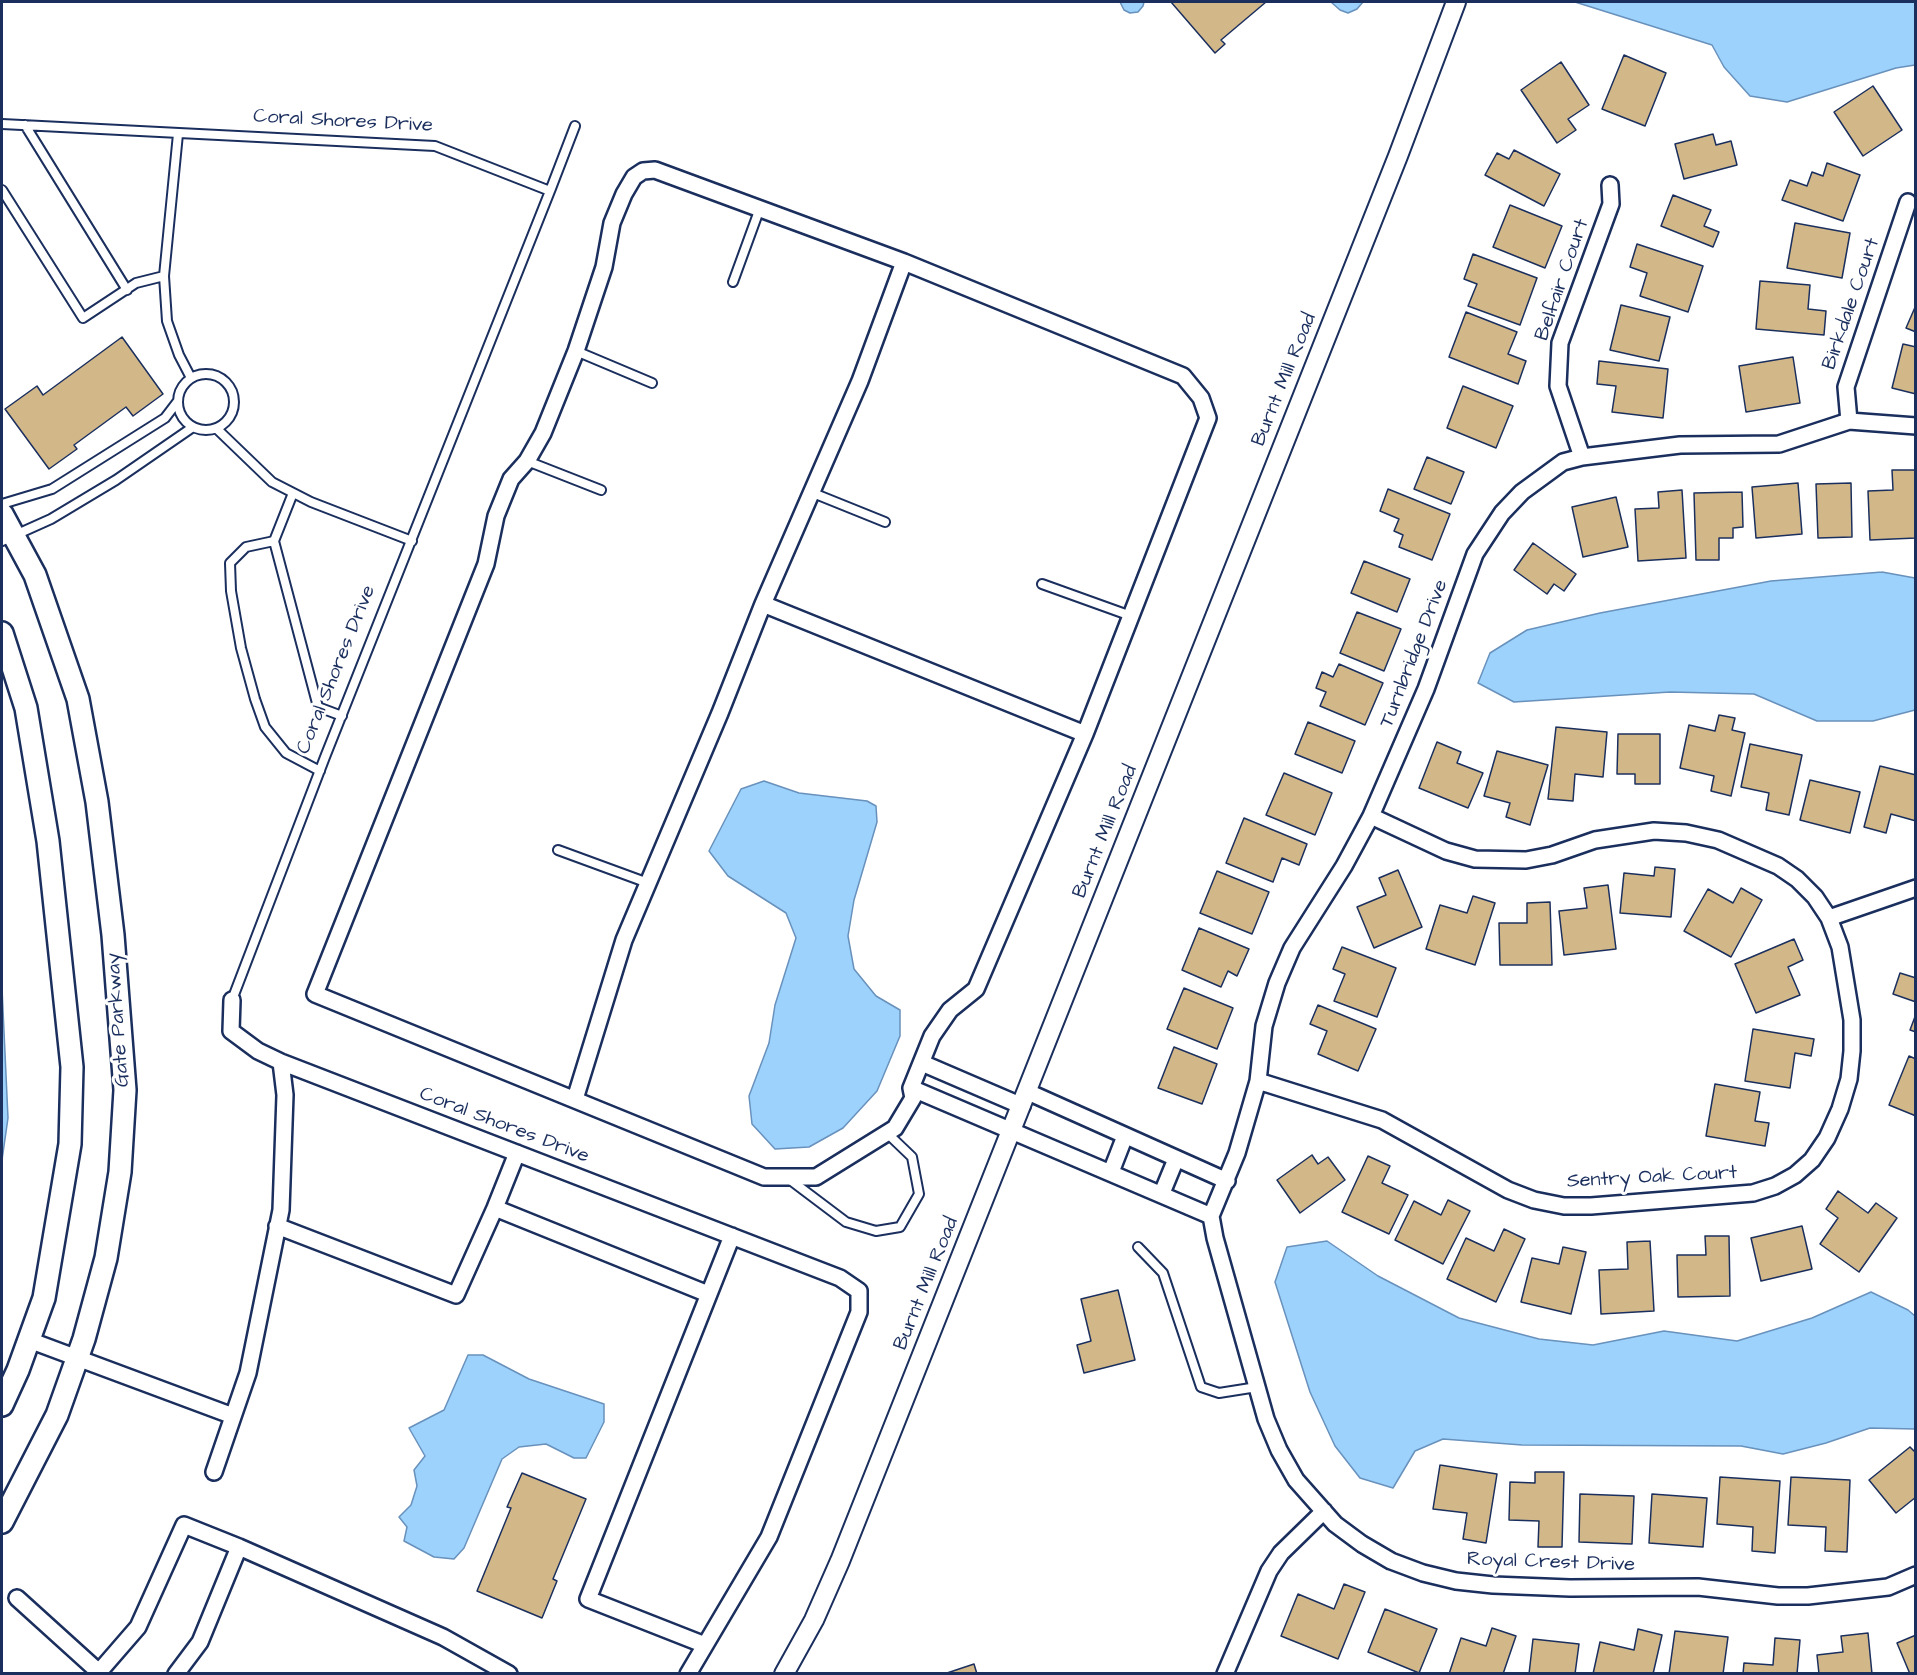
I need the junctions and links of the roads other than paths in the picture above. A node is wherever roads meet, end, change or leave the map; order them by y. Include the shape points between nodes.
1 (1456, 2) edge
2 (2, 124) edge
3 (25, 125) junction
4 (575, 126) dead end
5 (178, 135) junction
6 (1610, 185) dead end
7 (2, 190) edge
8 (550, 191) junction
9 (1908, 202) dead end
10 (760, 208) junction
11 (904, 262) junction
12 (164, 276) junction
13 (733, 282) dead end
14 (127, 290) junction
15 (576, 351) junction
16 (191, 378) junction
17 (652, 383) dead end
18 (177, 400) junction
19 (1849, 421) junction
20 (1916, 426) edge
21 (193, 427) junction
22 (217, 429) junction
23 (1582, 457) junction
24 (527, 461) junction
25 (601, 490) dead end
26 (293, 493) junction
27 (813, 493) junction
28 (2, 504) edge
29 (2, 514) edge
30 (885, 522) dead end
31 (7, 538) edge
32 (274, 541) junction
33 (411, 541) junction
34 (1042, 584) dead end
35 (763, 604) junction
36 (1131, 616) junction
37 (2, 633) edge
38 (342, 716) junction
39 (1084, 734) junction
40 (320, 771) junction
41 (1371, 816) junction
42 (558, 850) dead end
43 (648, 883) junction
44 (1916, 888) edge
45 (1828, 918) junction
46 (232, 1000) joint
47 (281, 1062) junction
48 (922, 1063) junction
49 (1258, 1081) junction
50 (912, 1088) junction
51 (575, 1099) junction
52 (1025, 1099) junction
53 (1012, 1130) junction
54 (886, 1132) junction
55 (1125, 1136) junction
56 (517, 1153) junction
57 (1176, 1159) junction
58 (1111, 1172) junction
59 (788, 1178) junction
60 (1227, 1181) junction
61 (1162, 1193) junction
62 (495, 1208) junction
63 (1211, 1216) junction
64 (277, 1226) junction
65 (732, 1236) junction
66 (1138, 1247) dead end
67 (708, 1294) junction
68 (29, 1340) junction
69 (77, 1359) junction
70 (1257, 1387) junction
71 (2, 1405) edge
72 (233, 1416) junction
73 (214, 1472) dead end
74 (1324, 1511) junction
75 (2, 1522) edge
76 (239, 1547) junction
77 (1916, 1575) edge
78 (17, 1598) dead end
79 (705, 1645) junction
80 (100, 1673) edge
81 (176, 1674) edge
82 (509, 1674) edge
83 (688, 1674) edge
84 (784, 1674) edge
85 (1225, 1674) edge

1 - 52 street, Burnt Mill Road
2 - 3 lane, Coral Shores Drive
3 - 5 lane, Coral Shores Drive
3 - 14 lane
4 - 8 lane
5 - 8 lane, Coral Shores Drive via 435,146
5 - 12 lane
6 - 23 street, Belfair Court via 1611,204 1560,343 1558,386
7 - 14 lane via 83,318
8 - 33 lane, Coral Shores Drive
9 - 19 street, Birkdale Court via 1846,387
10 - 11 street
10 - 13 lane
10 - 15 street via 666,172 644,171 634,177 612,223 604,267
11 - 27 street
11 - 36 street via 1183,376 1201,398 1208,418
12 - 14 lane via 136,283
12 - 16 lane via 167,321
15 - 17 lane
15 - 24 street via 543,433
16 - 18 lane
16 - 22 lane via 218,376 231,389 231,416
18 - 21 lane via 181,416
18 - 28 lane via 165,418 52,489
19 - 20 street, Turnbridge Drive
19 - 23 street, Turnbridge Drive via 1779,444 1680,444
21 - 22 lane
21 - 31 lane via 51,519
22 - 26 lane via 272,482
23 - 41 street, Turnbridge Drive via 1563,462 1522,492 1488,531 1475,554 1426,689
24 - 25 lane
24 - 51 street via 511,479 496,516 486,564 315,994
26 - 32 lane
26 - 33 lane
27 - 30 lane
27 - 35 street
29 - 31 main road, Gate Parkway
31 - 69 main road, Gate Parkway via 35,575 78,699 97,802 121,1008 125,1090 120,1172 106,1258
32 - 38 lane via 318,707
32 - 40 lane via 246,547 230,563 241,648 265,727 286,753
33 - 38 lane, Coral Shores Drive
34 - 36 lane
35 - 39 street
35 - 43 street
36 - 39 street
37 - 68 main road via 26,708 48,841 72,1067 70,1144 44,1298
38 - 40 lane, Coral Shores Drive
39 - 48 street via 976,989 950,1010 932,1036
40 - 46 lane, Coral Shores Drive
41 - 45 street, Sentry Oak Court via 1446,851 1502,861 1552,855 1623,834 1686,833 1718,840 1748,850 1787,872 1815,897
41 - 49 street, Turnbridge Drive via 1292,948 1277,983 1264,1026
42 - 43 lane
43 - 51 street via 624,940
44 - 45 street
45 - 49 street, Sentry Oak Court via 1840,947 1852,1020 1849,1079 1827,1138 1812,1160 1795,1175 1753,1193 1591,1206 1534,1200 1508,1190 1382,1120
46 - 47 street, Coral Shores Drive via 231,1031
47 - 56 street, Coral Shores Drive
47 - 64 street via 285,1095 281,1210
48 - 50 street
48 - 52 street
49 - 60 street, Turnbridge Drive
50 - 53 street
50 - 54 street via 913,1098 903,1116 895,1128
51 - 59 street via 764,1177
52 - 53 street, Burnt Mill Road
52 - 55 street
53 - 58 street
53 - 84 street, Burnt Mill Road via 840,1562
54 - 59 street via 816,1177
54 - 59 lane via 912,1156 919,1194 900,1227 876,1231 846,1222
55 - 57 street
55 - 58 street
56 - 62 street
56 - 65 street, Coral Shores Drive
57 - 60 street
57 - 61 street
58 - 61 street
60 - 63 street, Turnbridge Drive
61 - 63 street
62 - 64 street via 456,1295
62 - 67 street
63 - 70 street, Royal Crest Drive
64 - 72 street via 248,1373
65 - 67 street
65 - 79 street, Coral Shores Drive via 840,1278 859,1291 859,1312 769,1537
66 - 70 lane via 1163,1273 1201,1387 1219,1393
67 - 79 street via 588,1599
68 - 69 street
68 - 71 main road
69 - 72 street
69 - 75 main road, Gate Parkway via 57,1415
70 - 74 street, Royal Crest Drive via 1279,1450 1296,1480
72 - 73 street
74 - 77 street, Royal Crest Drive via 1362,1544 1392,1561 1456,1581 1570,1588 1698,1587 1809,1596 1888,1587
74 - 85 street via 1281,1553 1269,1571
76 - 80 street via 184,1525 138,1627
76 - 81 street via 200,1642
76 - 82 street via 443,1637
78 - 80 street
79 - 83 street, Coral Shores Drive

